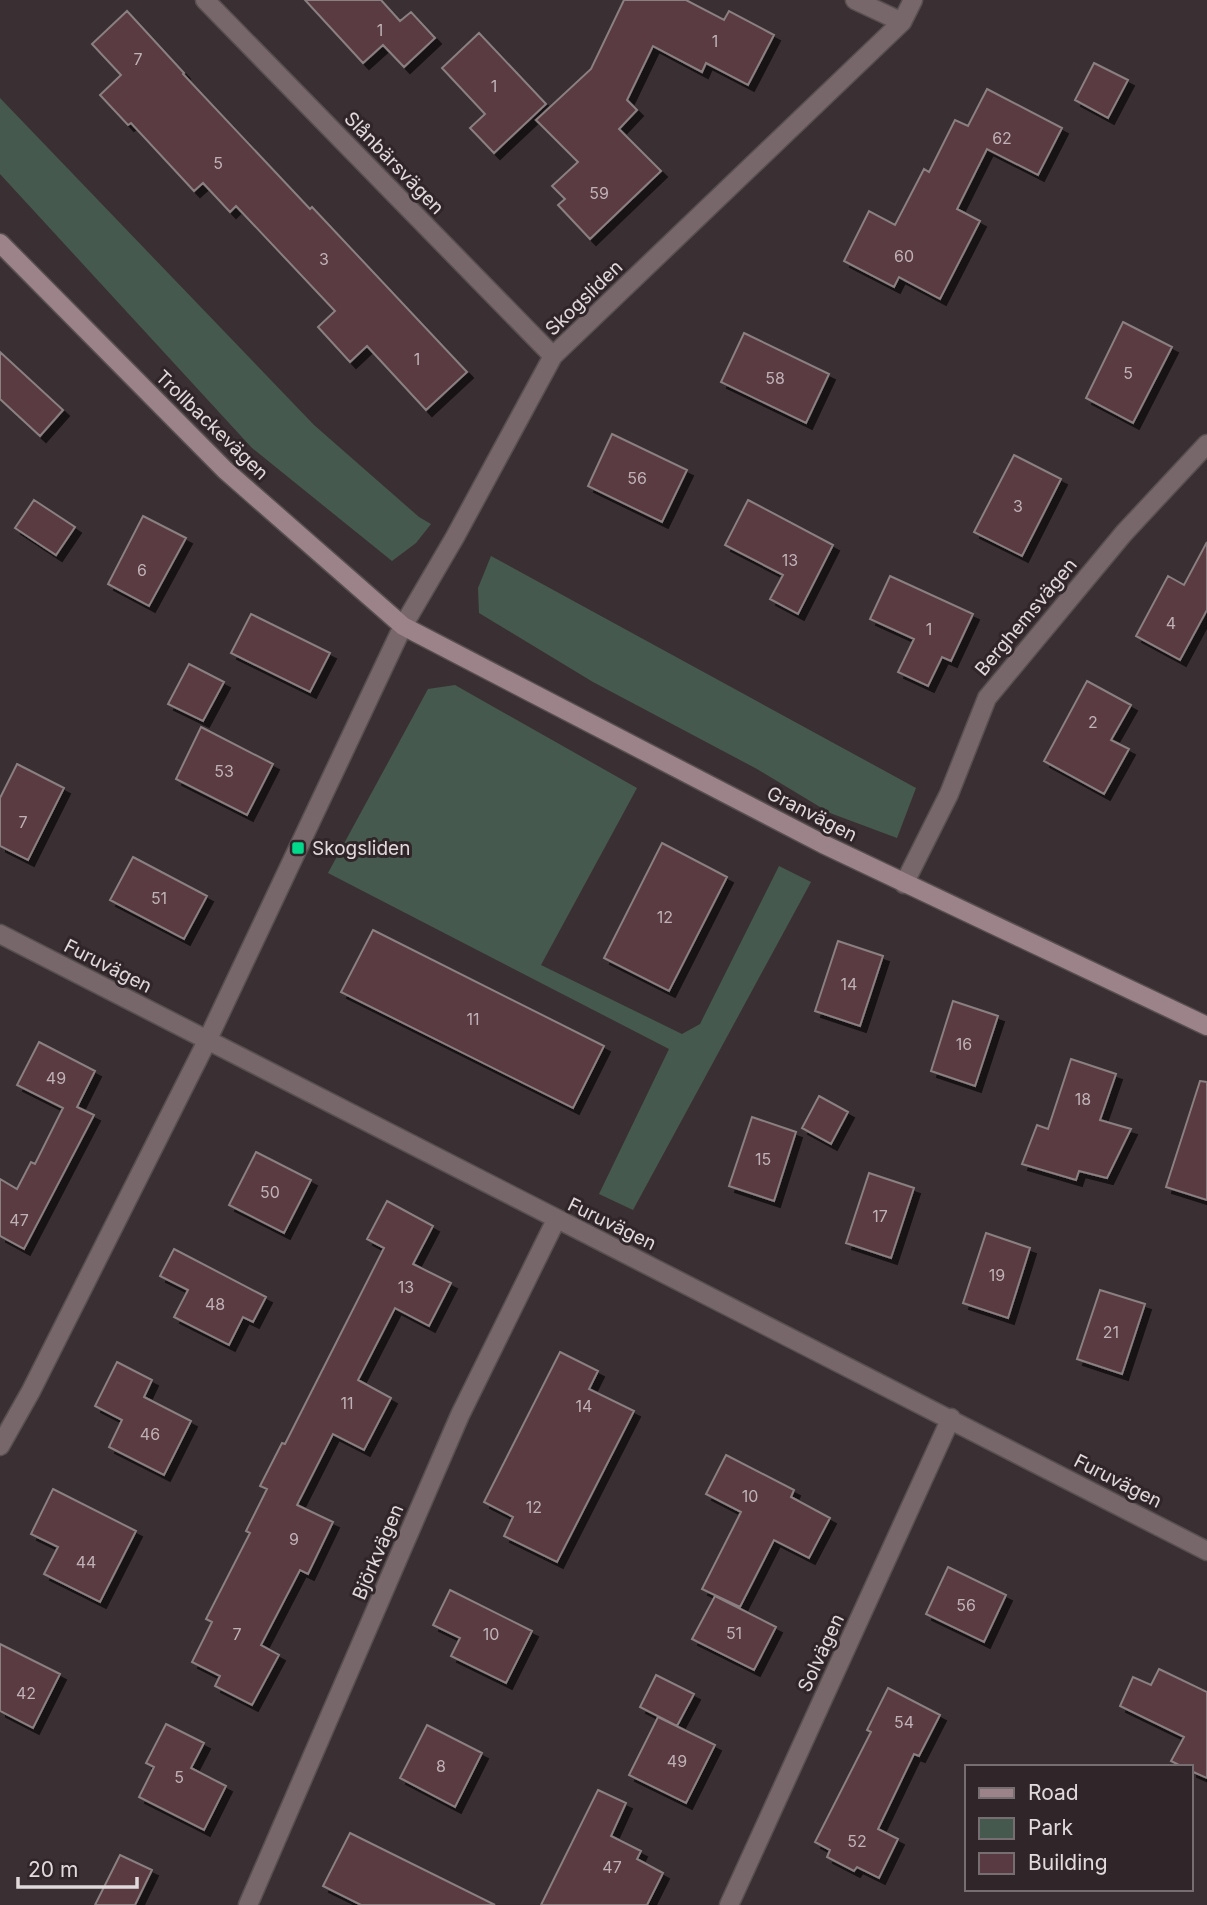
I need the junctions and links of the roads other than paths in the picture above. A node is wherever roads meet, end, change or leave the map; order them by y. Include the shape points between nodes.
1 (205, 0) edge
2 (855, 0) edge
3 (914, 0) edge
4 (902, 22) junction
5 (3, 253) edge
6 (553, 356) junction
7 (1207, 444) edge
8 (403, 626) junction
9 (904, 884) junction
10 (0, 934) edge
11 (1207, 1027) edge
12 (207, 1041) junction
13 (556, 1220) junction
14 (951, 1418) junction
15 (0, 1446) edge
16 (1207, 1550) edge
17 (248, 1905) edge
18 (729, 1905) edge

1 - 6 street, Slånbärsvägen
2 - 4 street
3 - 4 street, Skogsliden
4 - 6 street, Skogsliden
5 - 8 street, Trollbackevägen via 225,470
6 - 8 street, Skogsliden
7 - 9 street, Berghemsvägen via 1124,533 986,698 949,794
8 - 9 street, Granvägen
8 - 12 street, Skogsliden
9 - 11 street, Granvägen
10 - 12 street, Furuvägen
12 - 13 street, Furuvägen
12 - 15 street, Skogsliden
13 - 14 street, Furuvägen
13 - 17 street, Björkvägen via 460,1415
14 - 16 street, Furuvägen
14 - 18 street, Solvägen

